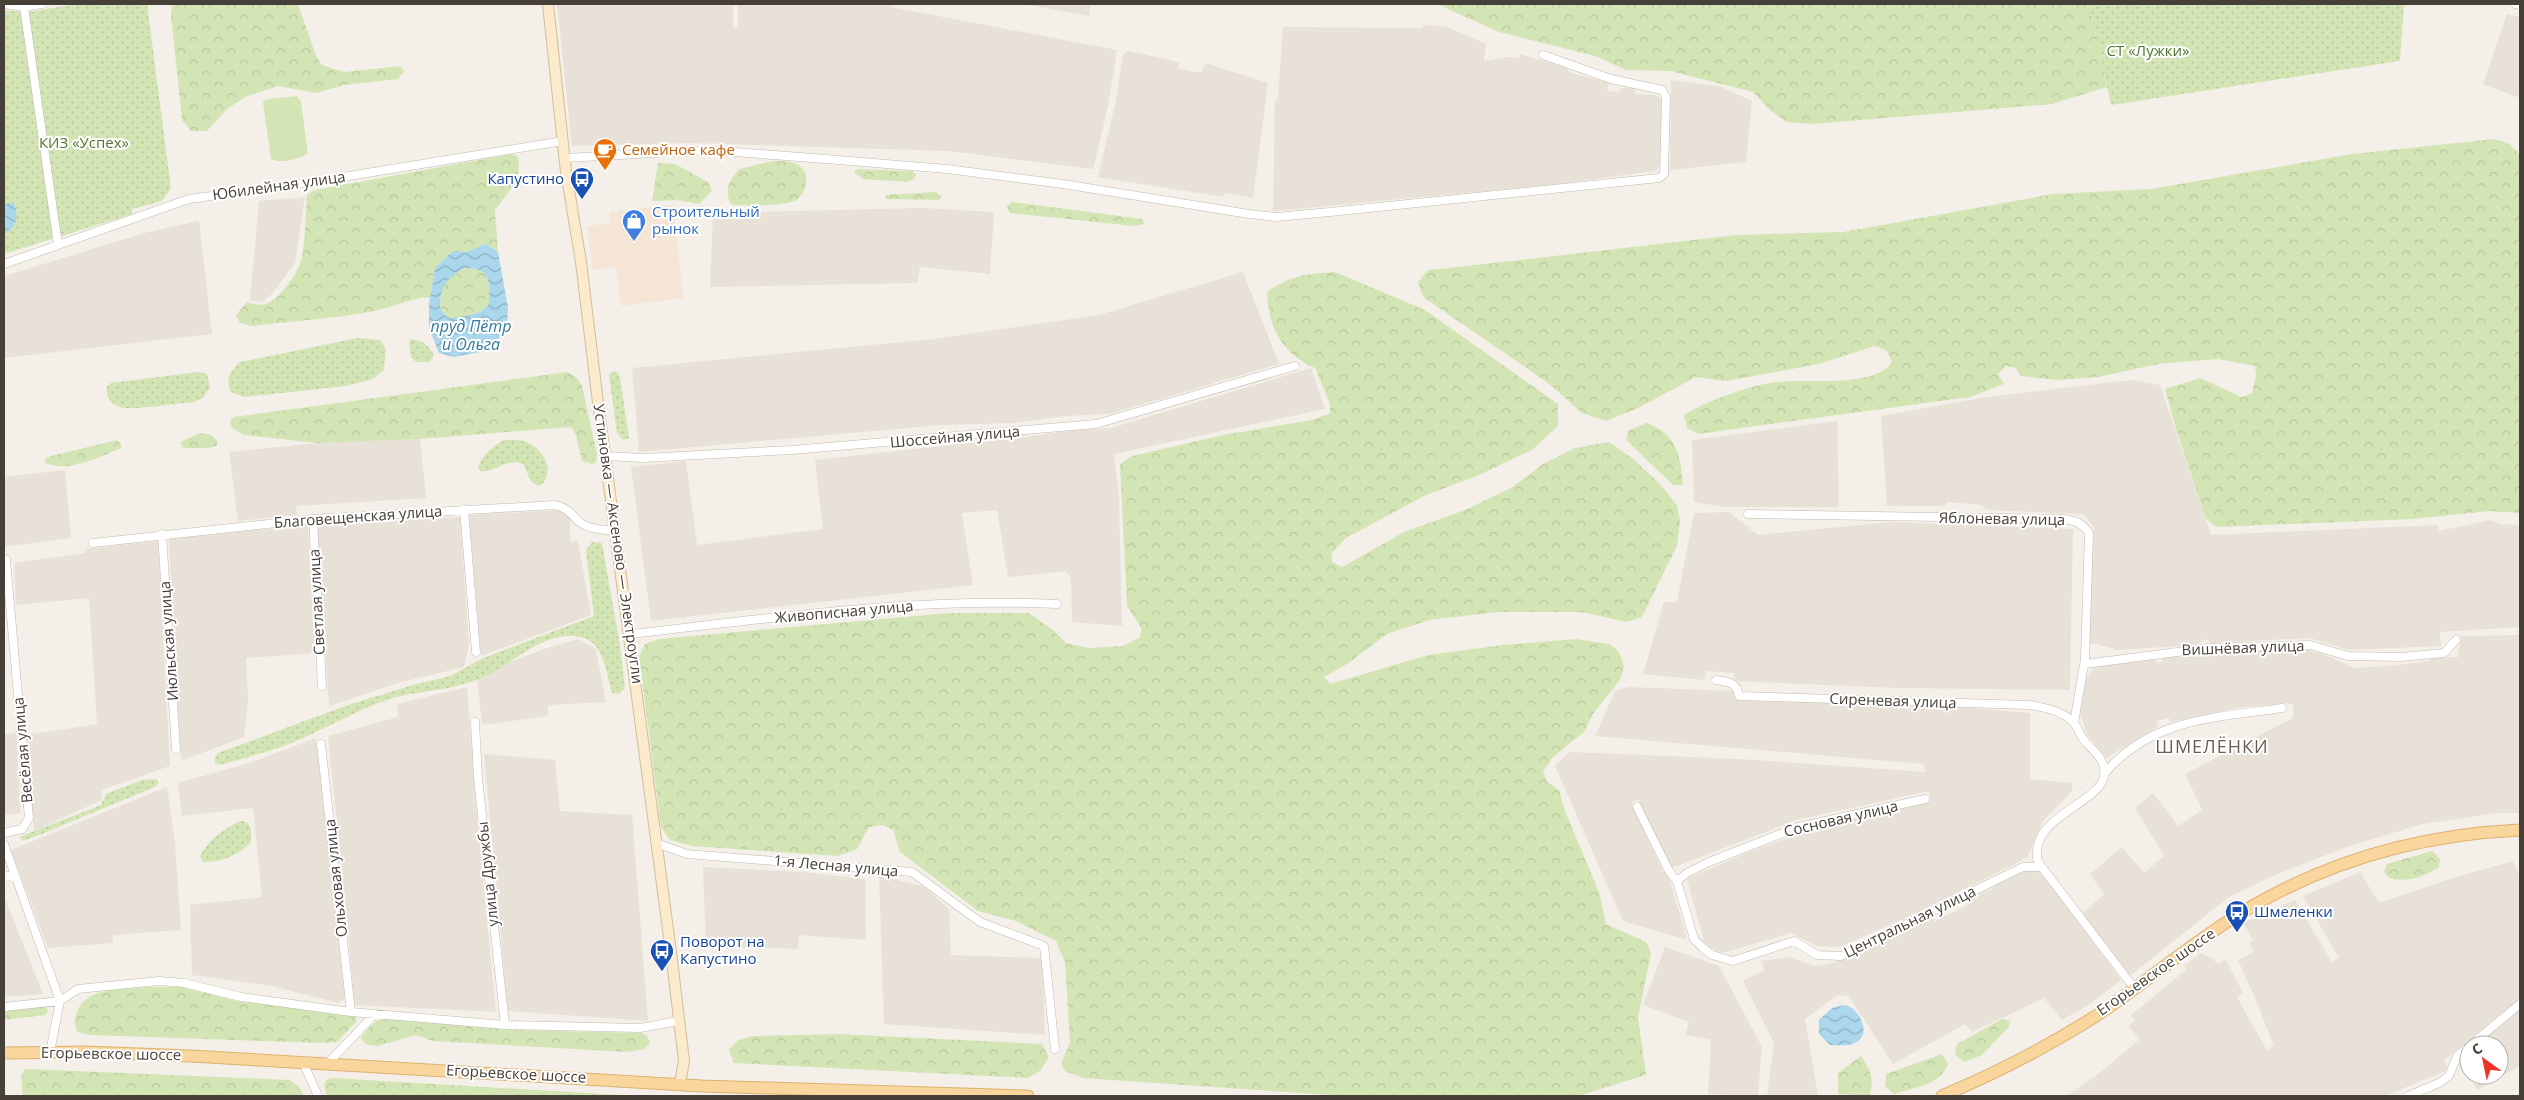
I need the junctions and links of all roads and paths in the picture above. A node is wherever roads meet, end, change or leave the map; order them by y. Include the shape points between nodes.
1 (5, 4) edge
2 (42, 4) edge
3 (548, 4) edge
4 (2516, 4) edge
5 (2520, 5) edge
6 (24, 6) junction
7 (1543, 55) dead end
8 (563, 141) junction
9 (565, 158) junction
10 (58, 245) junction
11 (4, 264) edge
12 (1296, 366) dead end
13 (606, 456) junction
14 (464, 509) junction
15 (1748, 514) dead end
16 (313, 519) junction
17 (616, 531) junction
18 (162, 534) junction
19 (93, 543) dead end
20 (6, 560) dead end
21 (1057, 604) dead end
22 (631, 634) junction
23 (2456, 640) dead end
24 (476, 652) dead end
25 (2085, 664) junction
26 (1716, 680) dead end
27 (322, 686) dead end
28 (2282, 708) dead end
29 (475, 722) dead end
30 (2074, 723) junction
31 (322, 744) dead end
32 (176, 749) dead end
33 (2104, 774) junction
34 (1926, 799) dead end
35 (1637, 807) dead end
36 (2520, 830) edge
37 (4, 833) edge
38 (656, 843) junction
39 (4, 844) edge
40 (2041, 867) junction
41 (4, 875) edge
42 (16, 878) junction
43 (1677, 881) junction
44 (2134, 988) junction
45 (60, 1001) junction
46 (2520, 1004) edge
47 (4, 1006) edge
48 (351, 1012) junction
49 (375, 1014) junction
50 (678, 1022) junction
51 (505, 1025) junction
52 (1055, 1048) dead end
53 (50, 1052) junction
54 (4, 1053) edge
55 (303, 1062) junction
56 (328, 1063) junction
57 (680, 1084) junction
58 (318, 1096) edge
59 (1028, 1096) edge
60 (1942, 1096) edge
61 (2408, 1096) edge

1 - 6 street
2 - 6 street
3 - 8 main road, Устиновка — Аксеново — Электроугли
4 - 5 street
6 - 10 street
7 - 9 street via 1611,79 1662,90 1666,97 1664,174 1658,178 1436,203 1276,217 1063,184 826,158 708,150
8 - 9 main road, Устиновка — Аксеново — Электроугли
8 - 10 street, Юбилейная улица via 189,199
9 - 13 main road, Устиновка — Аксеново — Электроугли
10 - 11 street, Юбилейная улица
12 - 13 street, Шоссейная улица via 1096,424 792,450 643,458
13 - 17 main road, Устиновка — Аксеново — Электроугли
14 - 16 street, Благовещенская улица
14 - 17 street, Благовещенская улица via 555,505 566,508 582,524
14 - 24 street
15 - 25 street, Яблоневая улица via 2075,520 2089,533
16 - 18 street, Благовещенская улица
16 - 27 street, Светлая улица
17 - 22 main road, Устиновка — Аксеново — Электроугли
18 - 19 street, Благовещенская улица
18 - 32 street, Июльская улица
20 - 37 street, Весёлая улица via 29,818 22,829
21 - 22 street, Живописная улица via 995,601 876,606
22 - 38 main road, Устиновка — Аксеново — Электроугли
23 - 25 street, Вишнёвая улица via 2444,653 2401,657 2348,656 2310,645 2208,648
25 - 30 street, Яблоневая улица
26 - 30 street, Сиреневая улица via 1733,684 1738,688 1739,696 2028,705 2046,707
28 - 33 street via 2167,728 2120,755
29 - 51 street, улица Дружбы via 478,778
30 - 33 street via 2101,760
31 - 48 street, Ольховая улица
33 - 40 street via 2098,787 2050,823 2036,854
34 - 43 street, Сосновая улица via 1798,827 1709,862 1687,872
35 - 43 street, Центральная улица
36 - 44 main road, Егорьевское шоссе via 2424,841 2386,850 2305,879 2235,916
38 - 50 main road, Устиновка — Аксеново — Электроугли
38 - 52 street, 1-я Лесная улица via 687,854 912,872 980,922 1044,946
39 - 42 street
40 - 43 street, Центральная улица via 2023,867 1841,956 1817,955 1794,940 1733,961 1712,955 1694,939
40 - 44 street
41 - 42 street
42 - 45 street
44 - 60 main road, Егорьевское шоссе via 2051,1043
45 - 47 street
45 - 48 street via 78,989 159,981 184,983 241,997
45 - 53 street
46 - 61 street via 2457,1056 2449,1076 2439,1084
48 - 49 street
49 - 51 street
49 - 56 street
50 - 51 street via 640,1028
50 - 57 main road, Устиновка — Аксеново — Электроугли via 684,1061
53 - 54 main road, Егорьевское шоссе
53 - 55 main road, Егорьевское шоссе
55 - 56 main road, Егорьевское шоссе
55 - 58 street
56 - 57 main road, Егорьевское шоссе
57 - 59 main road, Егорьевское шоссе

